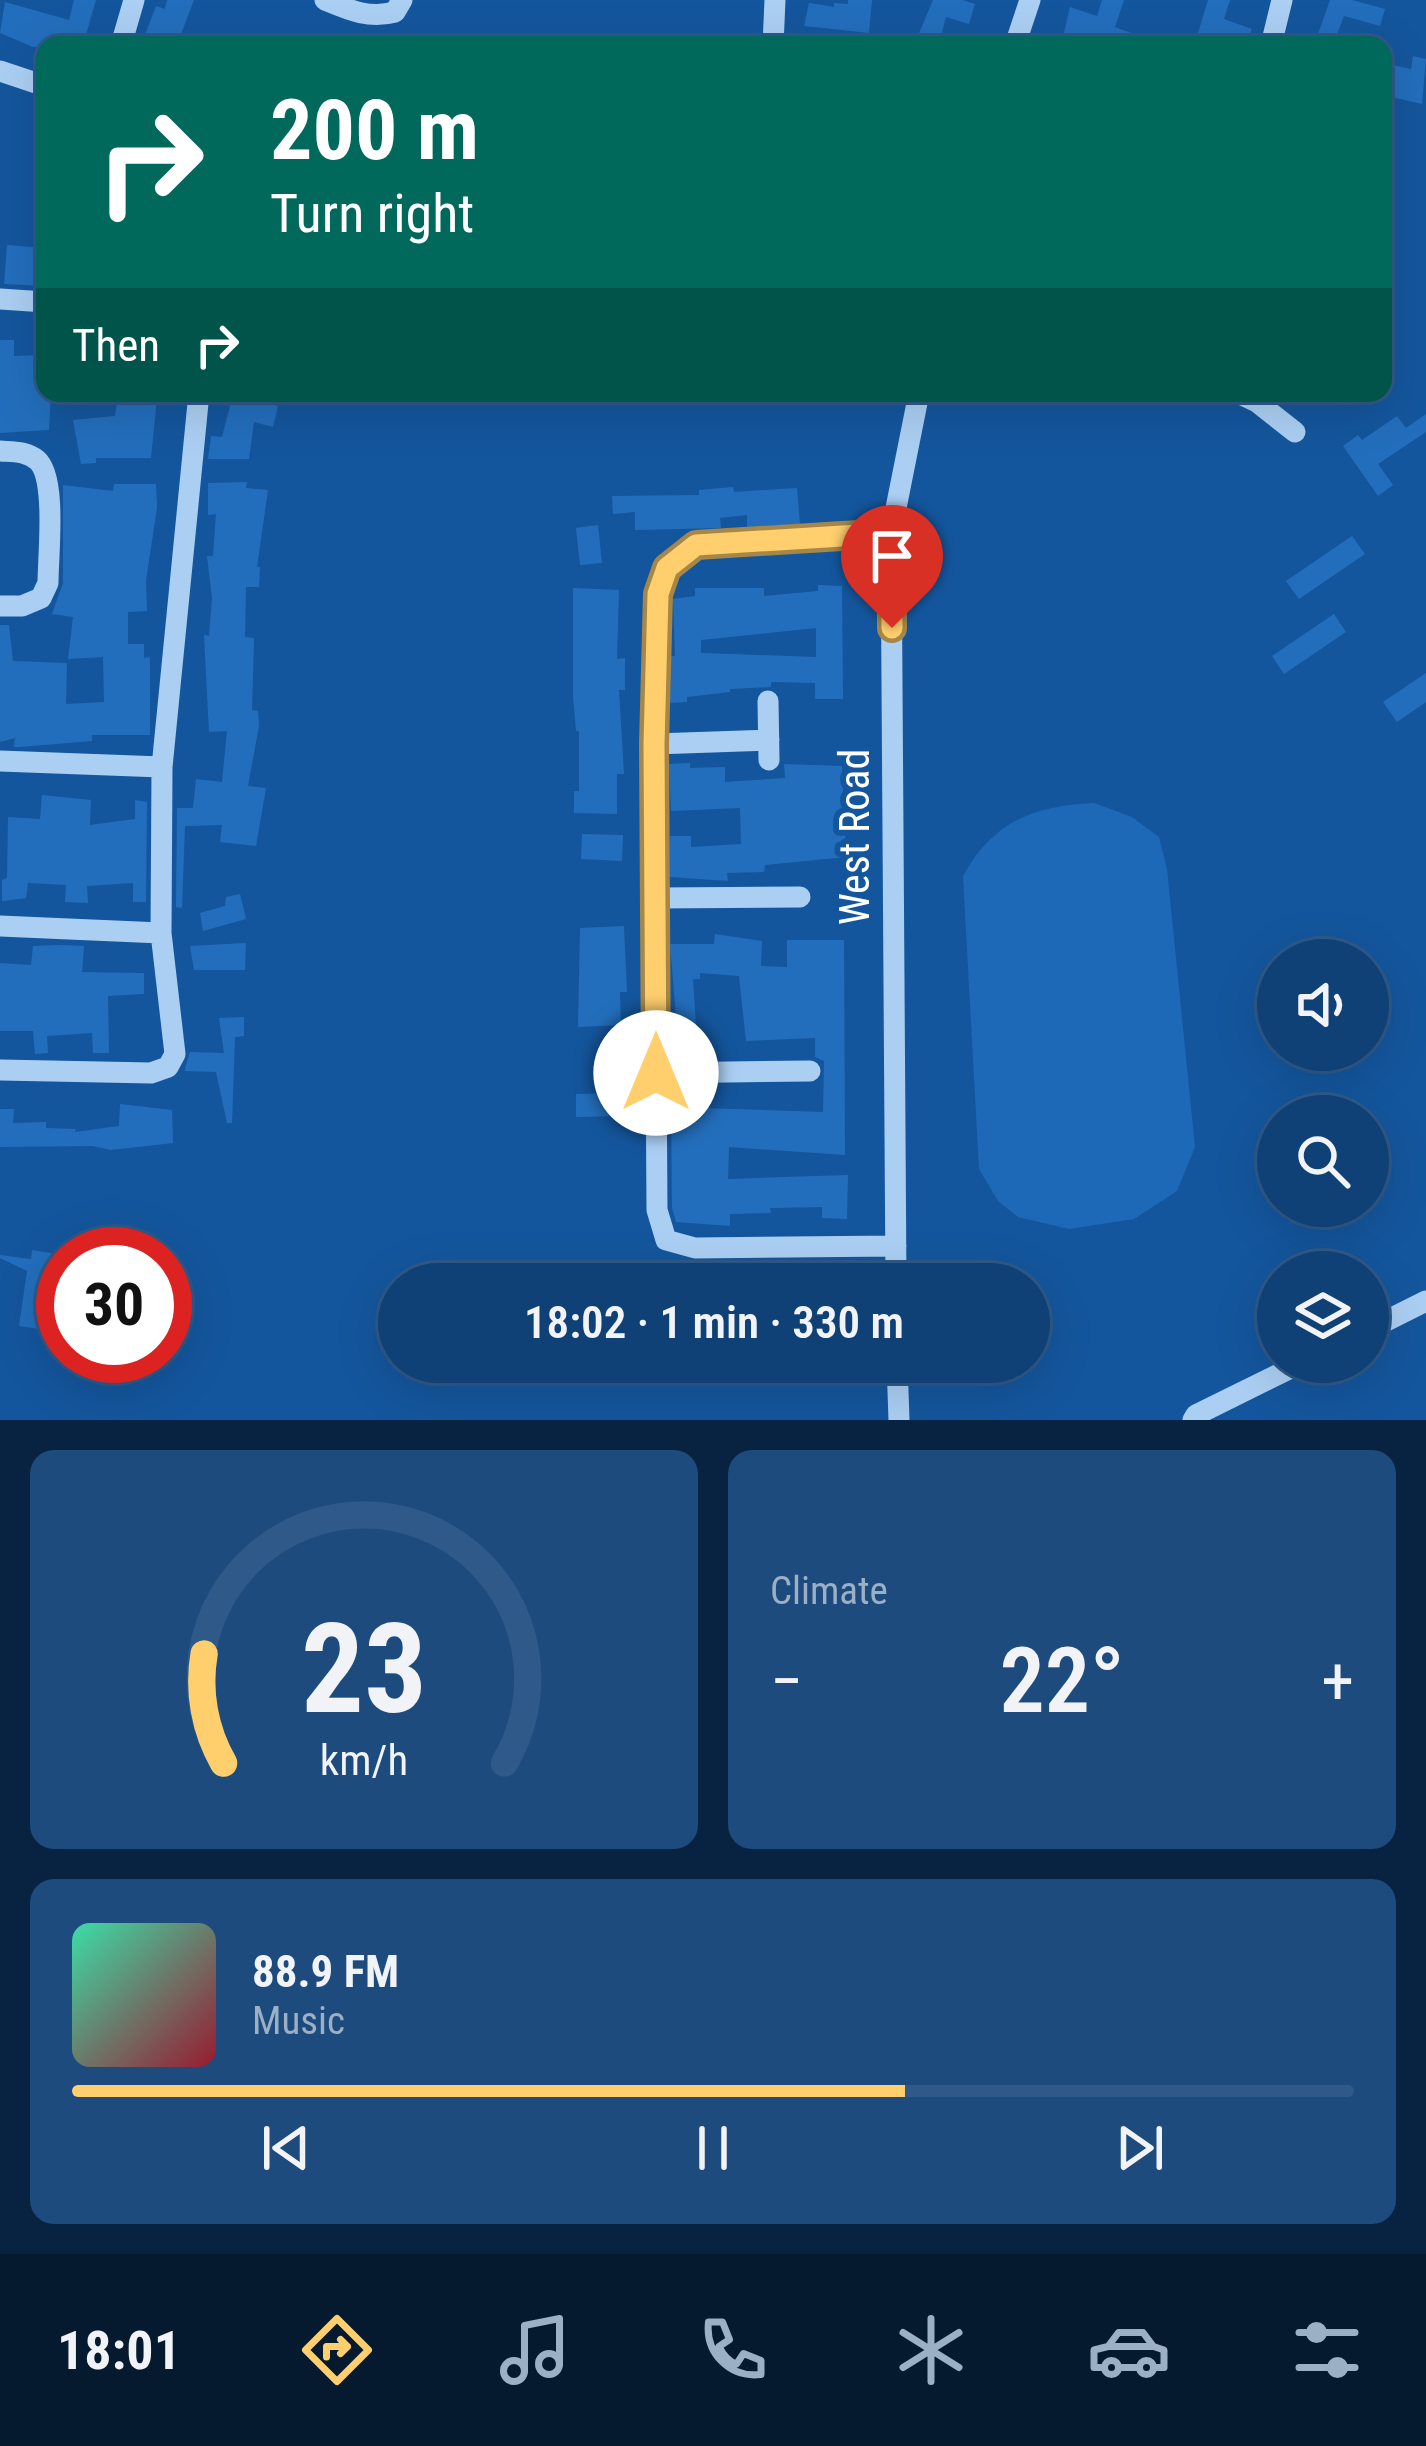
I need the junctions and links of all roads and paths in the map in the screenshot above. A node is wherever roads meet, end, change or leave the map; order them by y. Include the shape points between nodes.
1 (134, 0) edge
2 (325, 0) edge
3 (402, 0) edge
4 (775, 0) edge
5 (1030, 0) edge
6 (1282, 0) edge
7 (124, 36) edge
8 (773, 36) edge
9 (1018, 36) edge
10 (1273, 36) edge
11 (0, 71) edge
12 (36, 83) edge
13 (0, 299) edge
14 (36, 301) edge
15 (198, 402) edge
16 (917, 402) edge
17 (1257, 402) edge
18 (1295, 432) dead end
19 (0, 451) edge
20 (891, 533) junction
21 (0, 606) edge
22 (768, 701) dead end
23 (654, 744) junction
24 (0, 760) edge
25 (163, 766) junction
26 (800, 897) dead end
27 (658, 898) junction
28 (0, 926) edge
29 (161, 933) junction
30 (0, 1070) edge
31 (809, 1071) dead end
32 (656, 1073) junction
33 (896, 1246) junction
34 (896, 1263) edge
35 (1426, 1301) edge
36 (1389, 1320) edge
37 (898, 1383) edge
38 (1261, 1383) edge
39 (899, 1420) edge
40 (1193, 1420) edge

1 - 7 street
2 - 3 street via 379,16
4 - 8 street
5 - 9 street
6 - 10 street
11 - 12 street
13 - 14 street
15 - 25 street
16 - 20 street, West Road
17 - 18 street
19 - 21 street via 40,462 49,481 48,583 41,598
20 - 23 street via 750,539 681,554 658,594
20 - 33 street, West Road
22 - 23 street via 769,750
23 - 27 street
24 - 25 street
25 - 29 street
26 - 27 street
27 - 32 street
28 - 29 street
29 - 30 street via 175,1054 168,1067
31 - 32 street
32 - 33 street via 657,1210 666,1240 694,1248
33 - 34 street, West Road
35 - 36 street
37 - 39 street
38 - 40 street

